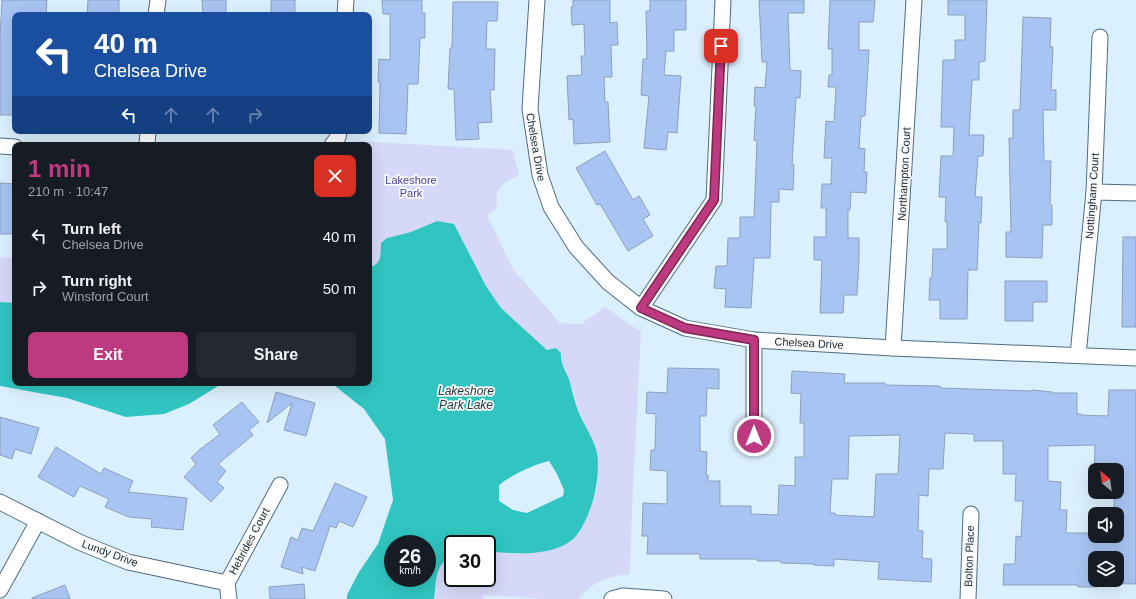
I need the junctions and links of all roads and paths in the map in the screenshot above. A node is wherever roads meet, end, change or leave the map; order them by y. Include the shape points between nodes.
1 (158, 0) edge
2 (346, 0) edge
3 (536, 0) edge
4 (723, 0) edge
5 (914, 0) edge
6 (156, 12) edge
7 (345, 12) edge
8 (1100, 37) dead end
9 (0, 146) edge
10 (12, 147) edge
11 (1094, 192) junction
12 (1136, 193) edge
13 (641, 308) junction
14 (754, 340) junction
15 (893, 348) junction
16 (1078, 355) junction
17 (1136, 358) edge
18 (754, 436) dead end
19 (280, 485) dead end
20 (0, 502) edge
21 (971, 514) dead end
22 (38, 521) junction
23 (227, 583) junction
24 (0, 590) edge
25 (229, 599) edge
26 (612, 599) edge
27 (664, 599) edge
28 (968, 599) edge

1 - 6 street
2 - 7 street
3 - 13 street, Chelsea Drive via 530,109 540,176 551,207 576,247 608,282
4 - 13 street via 714,200
5 - 15 street, Northampton Court
8 - 11 street, Nottingham Court
9 - 10 street
11 - 12 street
11 - 16 street, Nottingham Court
13 - 14 street, Chelsea Drive via 685,328
14 - 15 street, Chelsea Drive
14 - 18 street
15 - 16 street, Chelsea Drive
16 - 17 street, Chelsea Drive
19 - 23 street, Hebrides Court
20 - 22 street, Lundy Drive
21 - 28 street, Bolton Place
22 - 23 street, Lundy Drive via 79,542 128,562
22 - 24 street
23 - 25 street, Hebrides Court
26 - 27 street via 623,596

